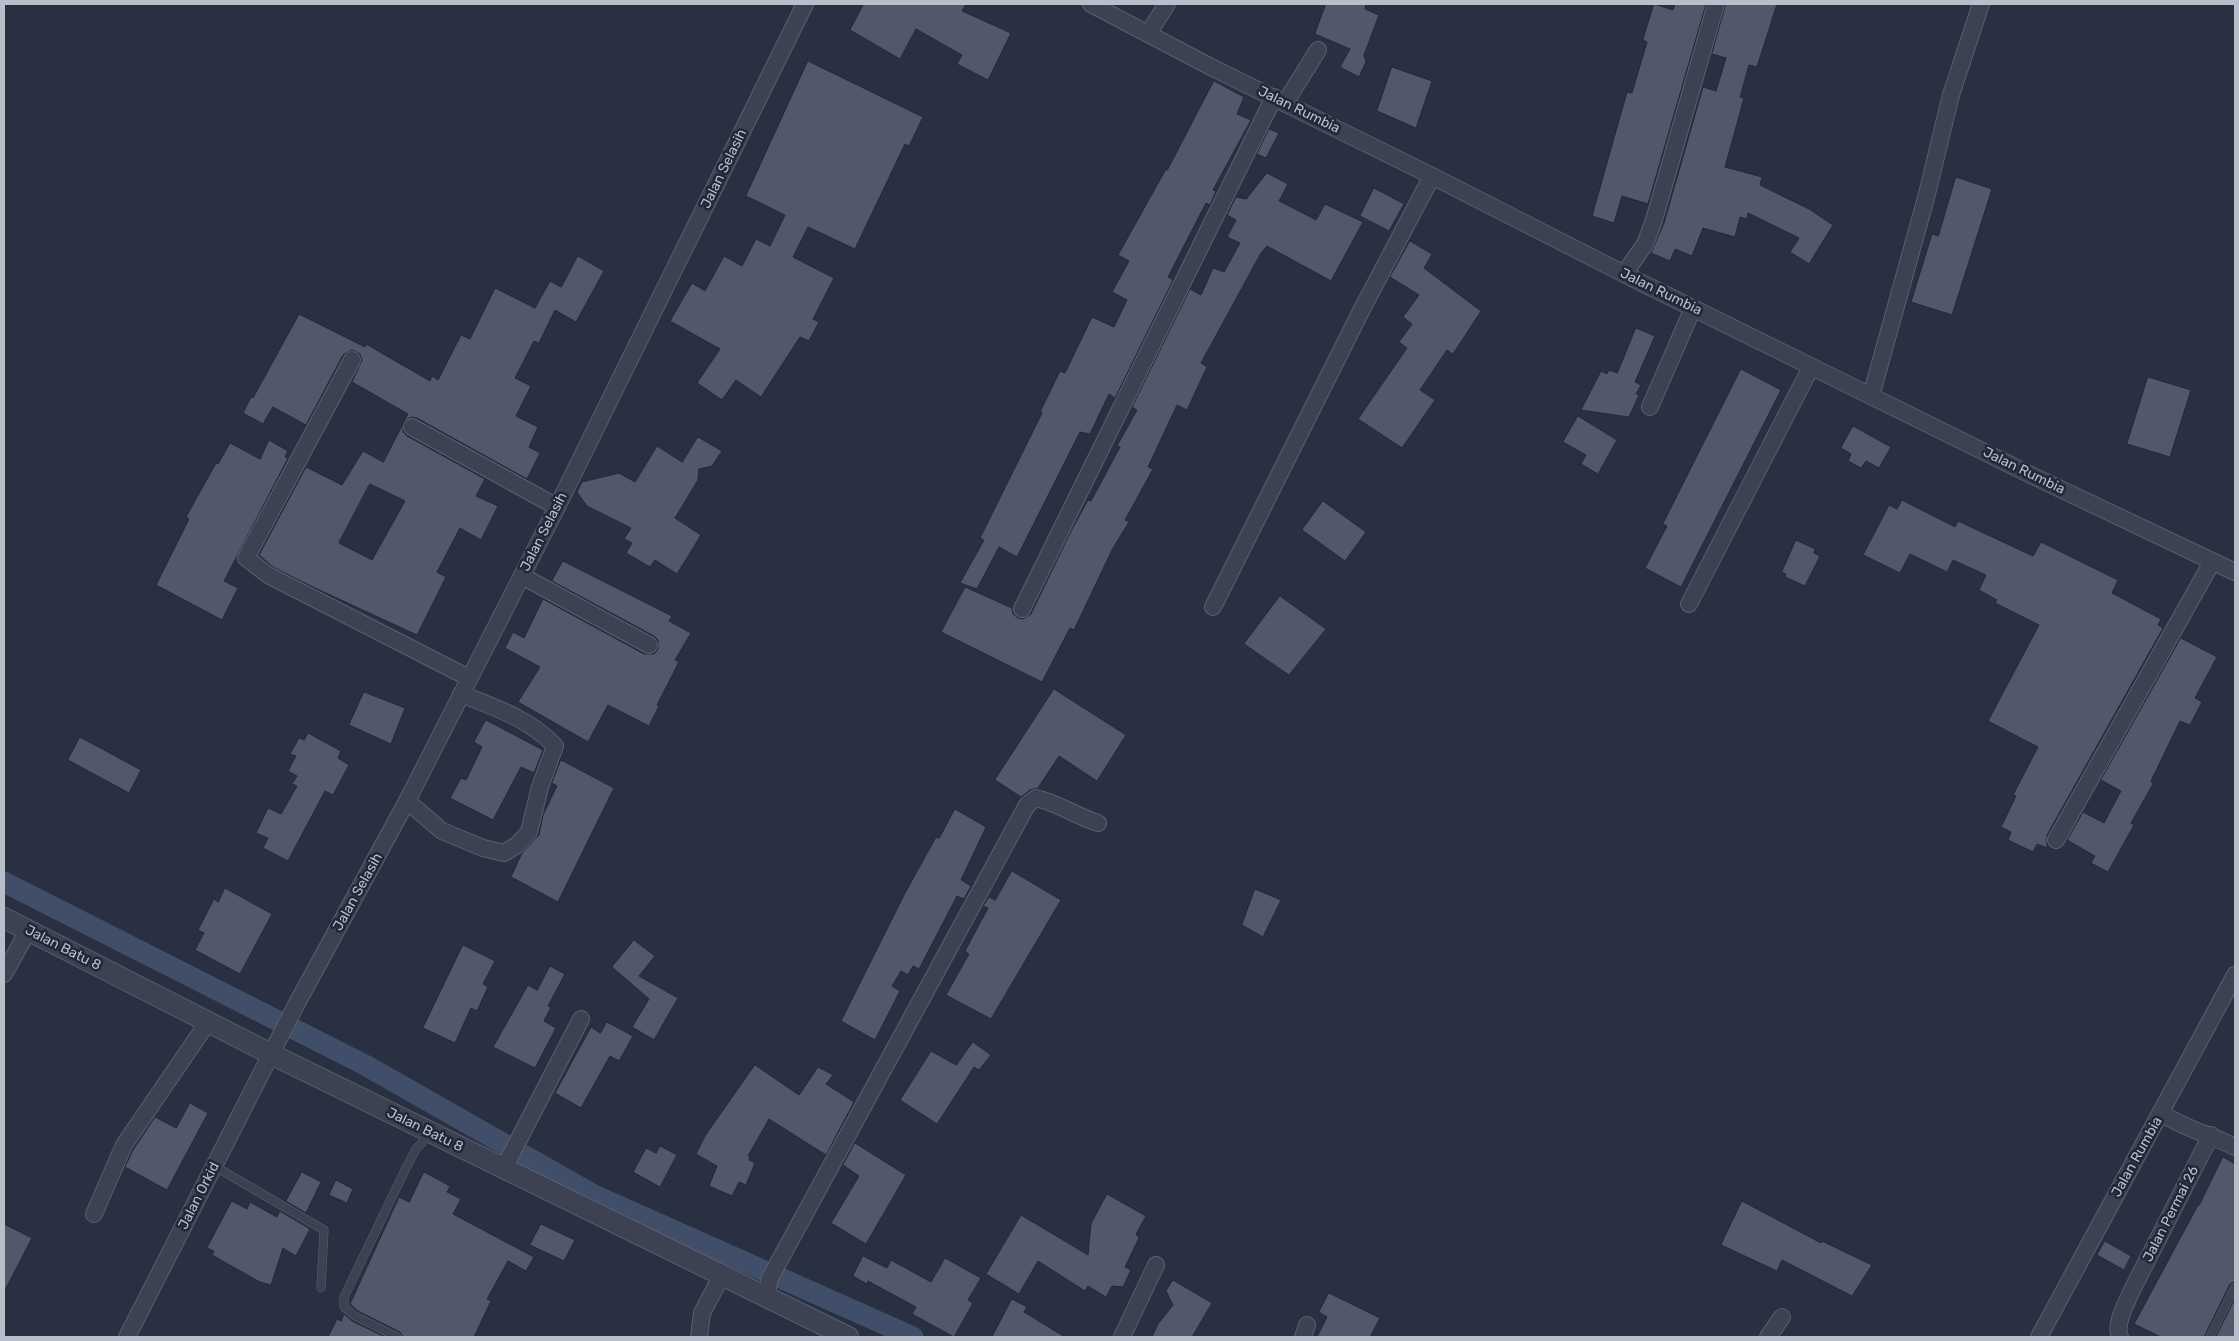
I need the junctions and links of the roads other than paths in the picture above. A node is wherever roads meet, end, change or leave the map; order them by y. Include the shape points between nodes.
1 (805, 4) edge
2 (1091, 4) edge
3 (1167, 4) edge
4 (1716, 4) edge
5 (1981, 4) edge
6 (1148, 34) junction
7 (1318, 50) dead end
8 (1279, 100) junction
9 (1432, 176) junction
10 (1624, 274) junction
11 (1693, 308) junction
12 (352, 360) dead end
13 (1811, 366) junction
14 (1871, 396) junction
15 (1650, 407) dead end
16 (412, 427) dead end
17 (557, 507) junction
18 (2212, 562) junction
19 (2235, 572) edge
20 (522, 576) junction
21 (1689, 604) dead end
22 (1213, 607) dead end
23 (1022, 609) dead end
24 (649, 646) dead end
25 (469, 678) junction
26 (461, 694) junction
27 (407, 801) junction
28 (1098, 823) dead end
29 (2056, 840) dead end
30 (4, 918) edge
31 (28, 930) junction
32 (4, 974) edge
33 (2235, 975) edge
34 (581, 1019) dead end
35 (208, 1022) junction
36 (275, 1046) junction
37 (2161, 1113) junction
38 (431, 1132) junction
39 (2211, 1135) junction
40 (2235, 1148) edge
41 (508, 1161) junction
42 (214, 1166) junction
43 (94, 1214) dead end
44 (1156, 1266) dead end
45 (722, 1275) junction
46 (2235, 1287) edge
47 (321, 1288) dead end
48 (768, 1288) junction
49 (1782, 1317) dead end
50 (127, 1337) edge
51 (397, 1337) edge
52 (699, 1337) edge
53 (848, 1337) edge
54 (1122, 1337) edge
55 (1768, 1337) edge
56 (2039, 1337) edge
57 (2120, 1337) edge
58 (2210, 1337) edge

1 - 17 street, Jalan Selasih
2 - 6 street, Jalan Rumbia
3 - 6 street
4 - 10 street via 1654,220 1645,244
5 - 14 street via 1951,95
6 - 8 street, Jalan Rumbia
7 - 8 street
8 - 9 street, Jalan Rumbia
8 - 23 street
9 - 10 street, Jalan Rumbia
9 - 22 street
10 - 11 street, Jalan Rumbia
11 - 13 street, Jalan Rumbia
11 - 15 street
12 - 25 street via 246,558 268,575
13 - 14 street, Jalan Rumbia
13 - 21 street
14 - 18 street, Jalan Rumbia
16 - 17 street
17 - 20 street, Jalan Selasih
18 - 19 street, Jalan Rumbia
18 - 29 street
20 - 24 street
20 - 25 street, Jalan Selasih
25 - 26 street, Jalan Selasih
26 - 27 street, Jalan Selasih
26 - 27 street via 521,718 542,732 554,746 529,832 504,853 483,848 442,832
27 - 36 street, Jalan Selasih
28 - 48 street via 1036,798 1028,805
30 - 31 street, Jalan Batu 8
31 - 32 street
31 - 35 street, Jalan Batu 8
33 - 37 street, Jalan Rumbia
34 - 41 street
35 - 36 street, Jalan Batu 8
35 - 43 street via 124,1145
36 - 38 street, Jalan Batu 8
36 - 42 street, Jalan Orkid
37 - 39 street via 2197,1133
37 - 56 street, Jalan Rumbia
38 - 41 street, Jalan Batu 8
38 - 51 lane via 416,1149 344,1297 344,1307 355,1316
39 - 40 street
39 - 57 street, Jalan Permai 26 via 2131,1292 2121,1319
41 - 45 street, Jalan Batu 8
42 - 47 lane via 324,1230
42 - 50 street, Jalan Orkid
44 - 54 street
45 - 48 street, Jalan Batu 8
45 - 52 street via 702,1313
46 - 58 lane
48 - 53 street, Jalan Batu 8
49 - 55 street

